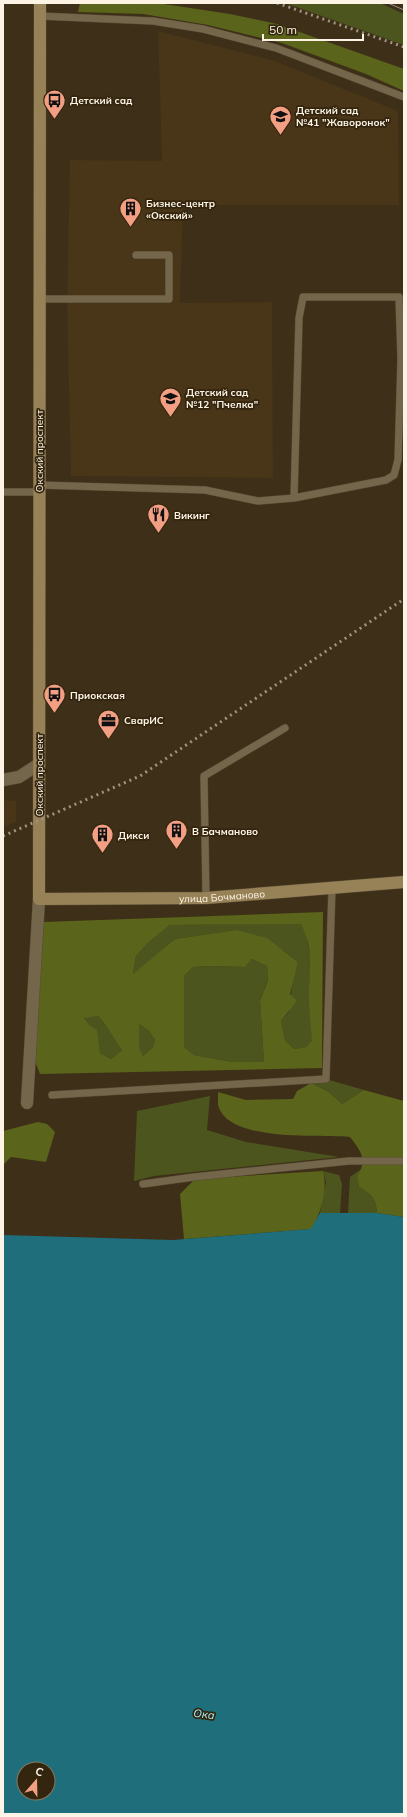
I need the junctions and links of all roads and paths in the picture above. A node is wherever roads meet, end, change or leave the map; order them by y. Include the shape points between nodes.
1 (40, 3) edge
2 (39, 16) junction
3 (404, 97) edge
4 (136, 255) dead end
5 (40, 299) junction
6 (39, 489) junction
7 (3, 492) edge
8 (294, 498) junction
9 (285, 728) dead end
10 (39, 764) junction
11 (3, 780) edge
12 (404, 882) edge
13 (332, 888) junction
14 (206, 898) junction
15 (39, 899) junction
16 (52, 1095) dead end
17 (27, 1103) dead end
18 (404, 1161) edge
19 (143, 1184) dead end

1 - 2 main road, Окский проспект
2 - 3 lane via 154,21 203,29 276,48
2 - 5 main road, Окский проспект
4 - 5 lane via 169,255 169,299
5 - 6 main road, Окский проспект
6 - 7 lane
6 - 8 lane via 205,490 258,501
6 - 10 main road, Окский проспект
8 - 8 lane via 386,480 394,475 398,460 399,297 303,297 299,318
9 - 14 lane via 204,776
10 - 11 street via 18,777
10 - 15 main road, Окский проспект
12 - 13 main road, улица Бочманово
13 - 14 main road, улица Бочманово
13 - 16 lane via 326,1079
14 - 15 main road, улица Бочманово
15 - 17 street
18 - 19 lane via 348,1161

